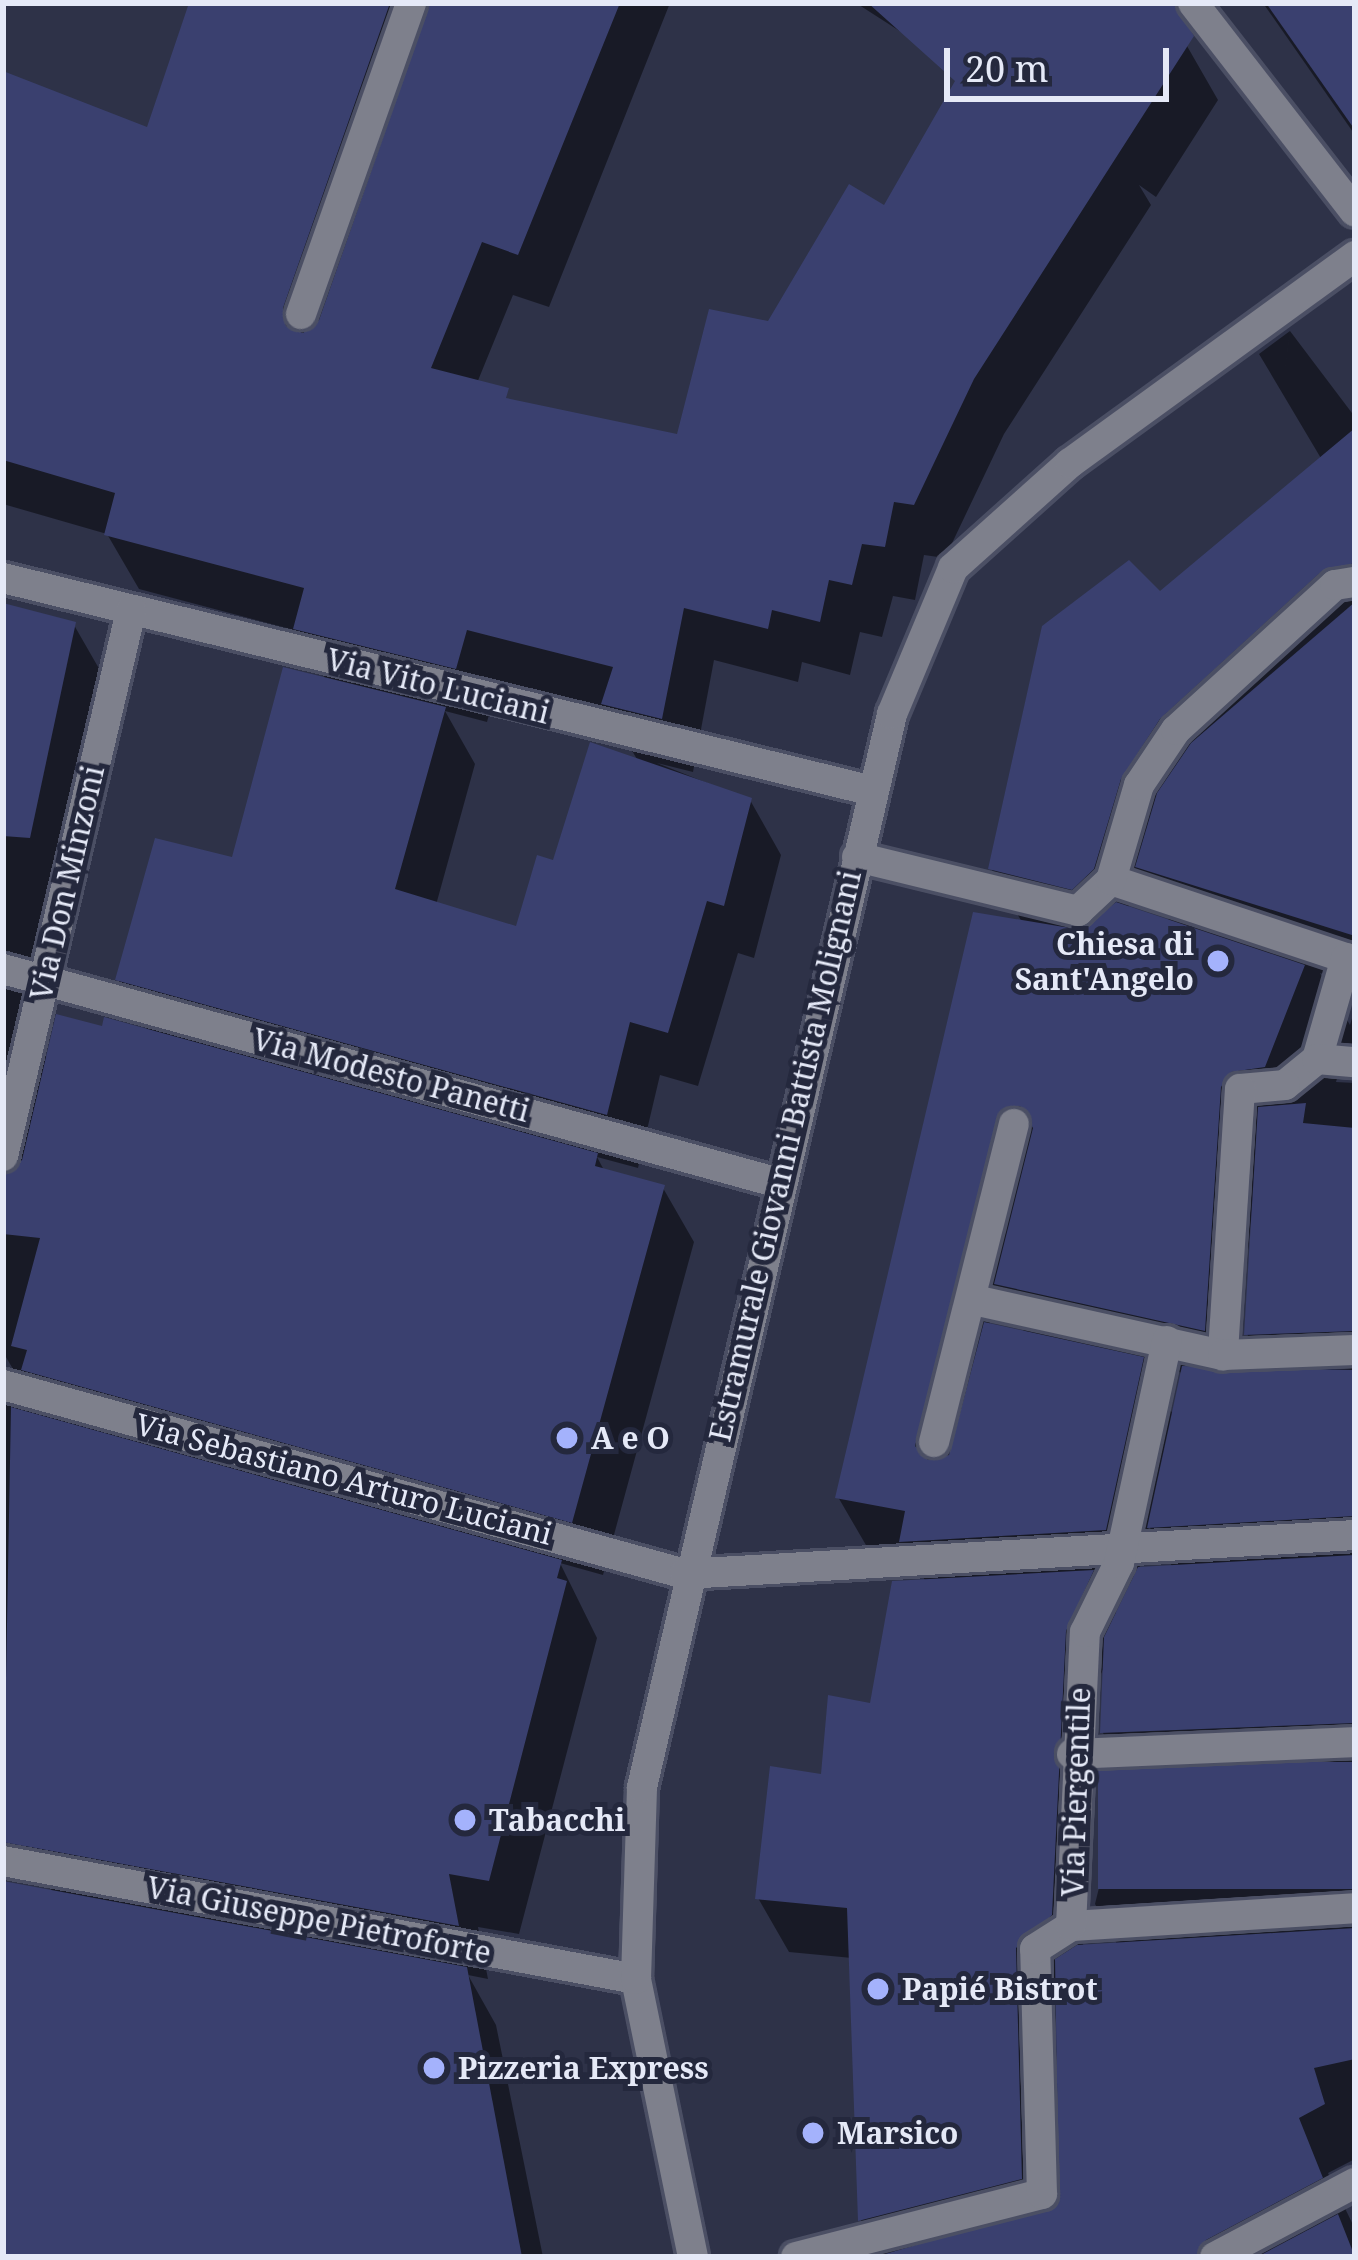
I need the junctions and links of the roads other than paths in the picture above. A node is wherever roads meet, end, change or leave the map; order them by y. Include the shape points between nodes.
1 (411, 3) edge
2 (1193, 3) edge
3 (1355, 212) edge
4 (1355, 256) edge
5 (301, 314) dead end
6 (3, 578) edge
7 (1355, 582) edge
8 (131, 611) junction
9 (873, 791) junction
10 (857, 857) junction
11 (1111, 880) junction
12 (1351, 959) edge
13 (3, 969) edge
14 (45, 980) junction
15 (1317, 1059) junction
16 (1355, 1062) edge
17 (1014, 1124) dead end
18 (3, 1156) edge
19 (779, 1183) junction
20 (974, 1300) junction
21 (1167, 1341) junction
22 (1355, 1350) edge
23 (1223, 1354) junction
24 (3, 1385) edge
25 (934, 1442) dead end
26 (1355, 1535) edge
27 (1355, 1553) edge
28 (1118, 1563) junction
29 (685, 1574) junction
30 (1355, 1742) edge
31 (1072, 1754) junction
32 (3, 1861) edge
33 (1355, 1908) edge
34 (1071, 1926) junction
35 (635, 1979) junction
36 (1355, 2183) edge
37 (693, 2257) edge
38 (796, 2257) edge
39 (1215, 2257) edge

1 - 5 street
2 - 3 street
4 - 9 street, Estramurale Giovanni Battista Molignani via 1070,463 953,568 923,626
6 - 8 street, Via Vito Luciani
7 - 11 street via 1335,585 1176,730 1139,785
8 - 9 street, Via Vito Luciani
8 - 14 street, Via Don Minzoni
9 - 10 street, Estramurale Giovanni Battista Molignani
10 - 11 street via 1078,911
10 - 19 street, Estramurale Giovanni Battista Molignani
11 - 12 street
12 - 15 street
13 - 14 street, Via Modesto Panetti
14 - 18 street, Via Don Minzoni
14 - 19 street, Via Modesto Panetti
15 - 16 street
15 - 23 street via 1285,1085 1240,1089
17 - 20 street
19 - 29 street, Estramurale Giovanni Battista Molignani
20 - 21 street
20 - 25 street
21 - 23 street
21 - 28 street, Via Piergentile
22 - 23 street
24 - 29 street, Via Sebastiano Arturo Luciani
26 - 29 street, Via Sebastiano Arturo Luciani
27 - 28 street
28 - 31 street, Via Piergentile via 1084,1632
29 - 35 street, Estramurale Giovanni Battista Molignani via 642,1787
30 - 31 street
31 - 34 street, Via Piergentile
32 - 35 street, Via Giuseppe Pietroforte
33 - 34 street
34 - 38 street, Via Piergentile via 1035,1949 1042,2194
35 - 37 street, Estramurale Giovanni Battista Molignani
36 - 39 street

